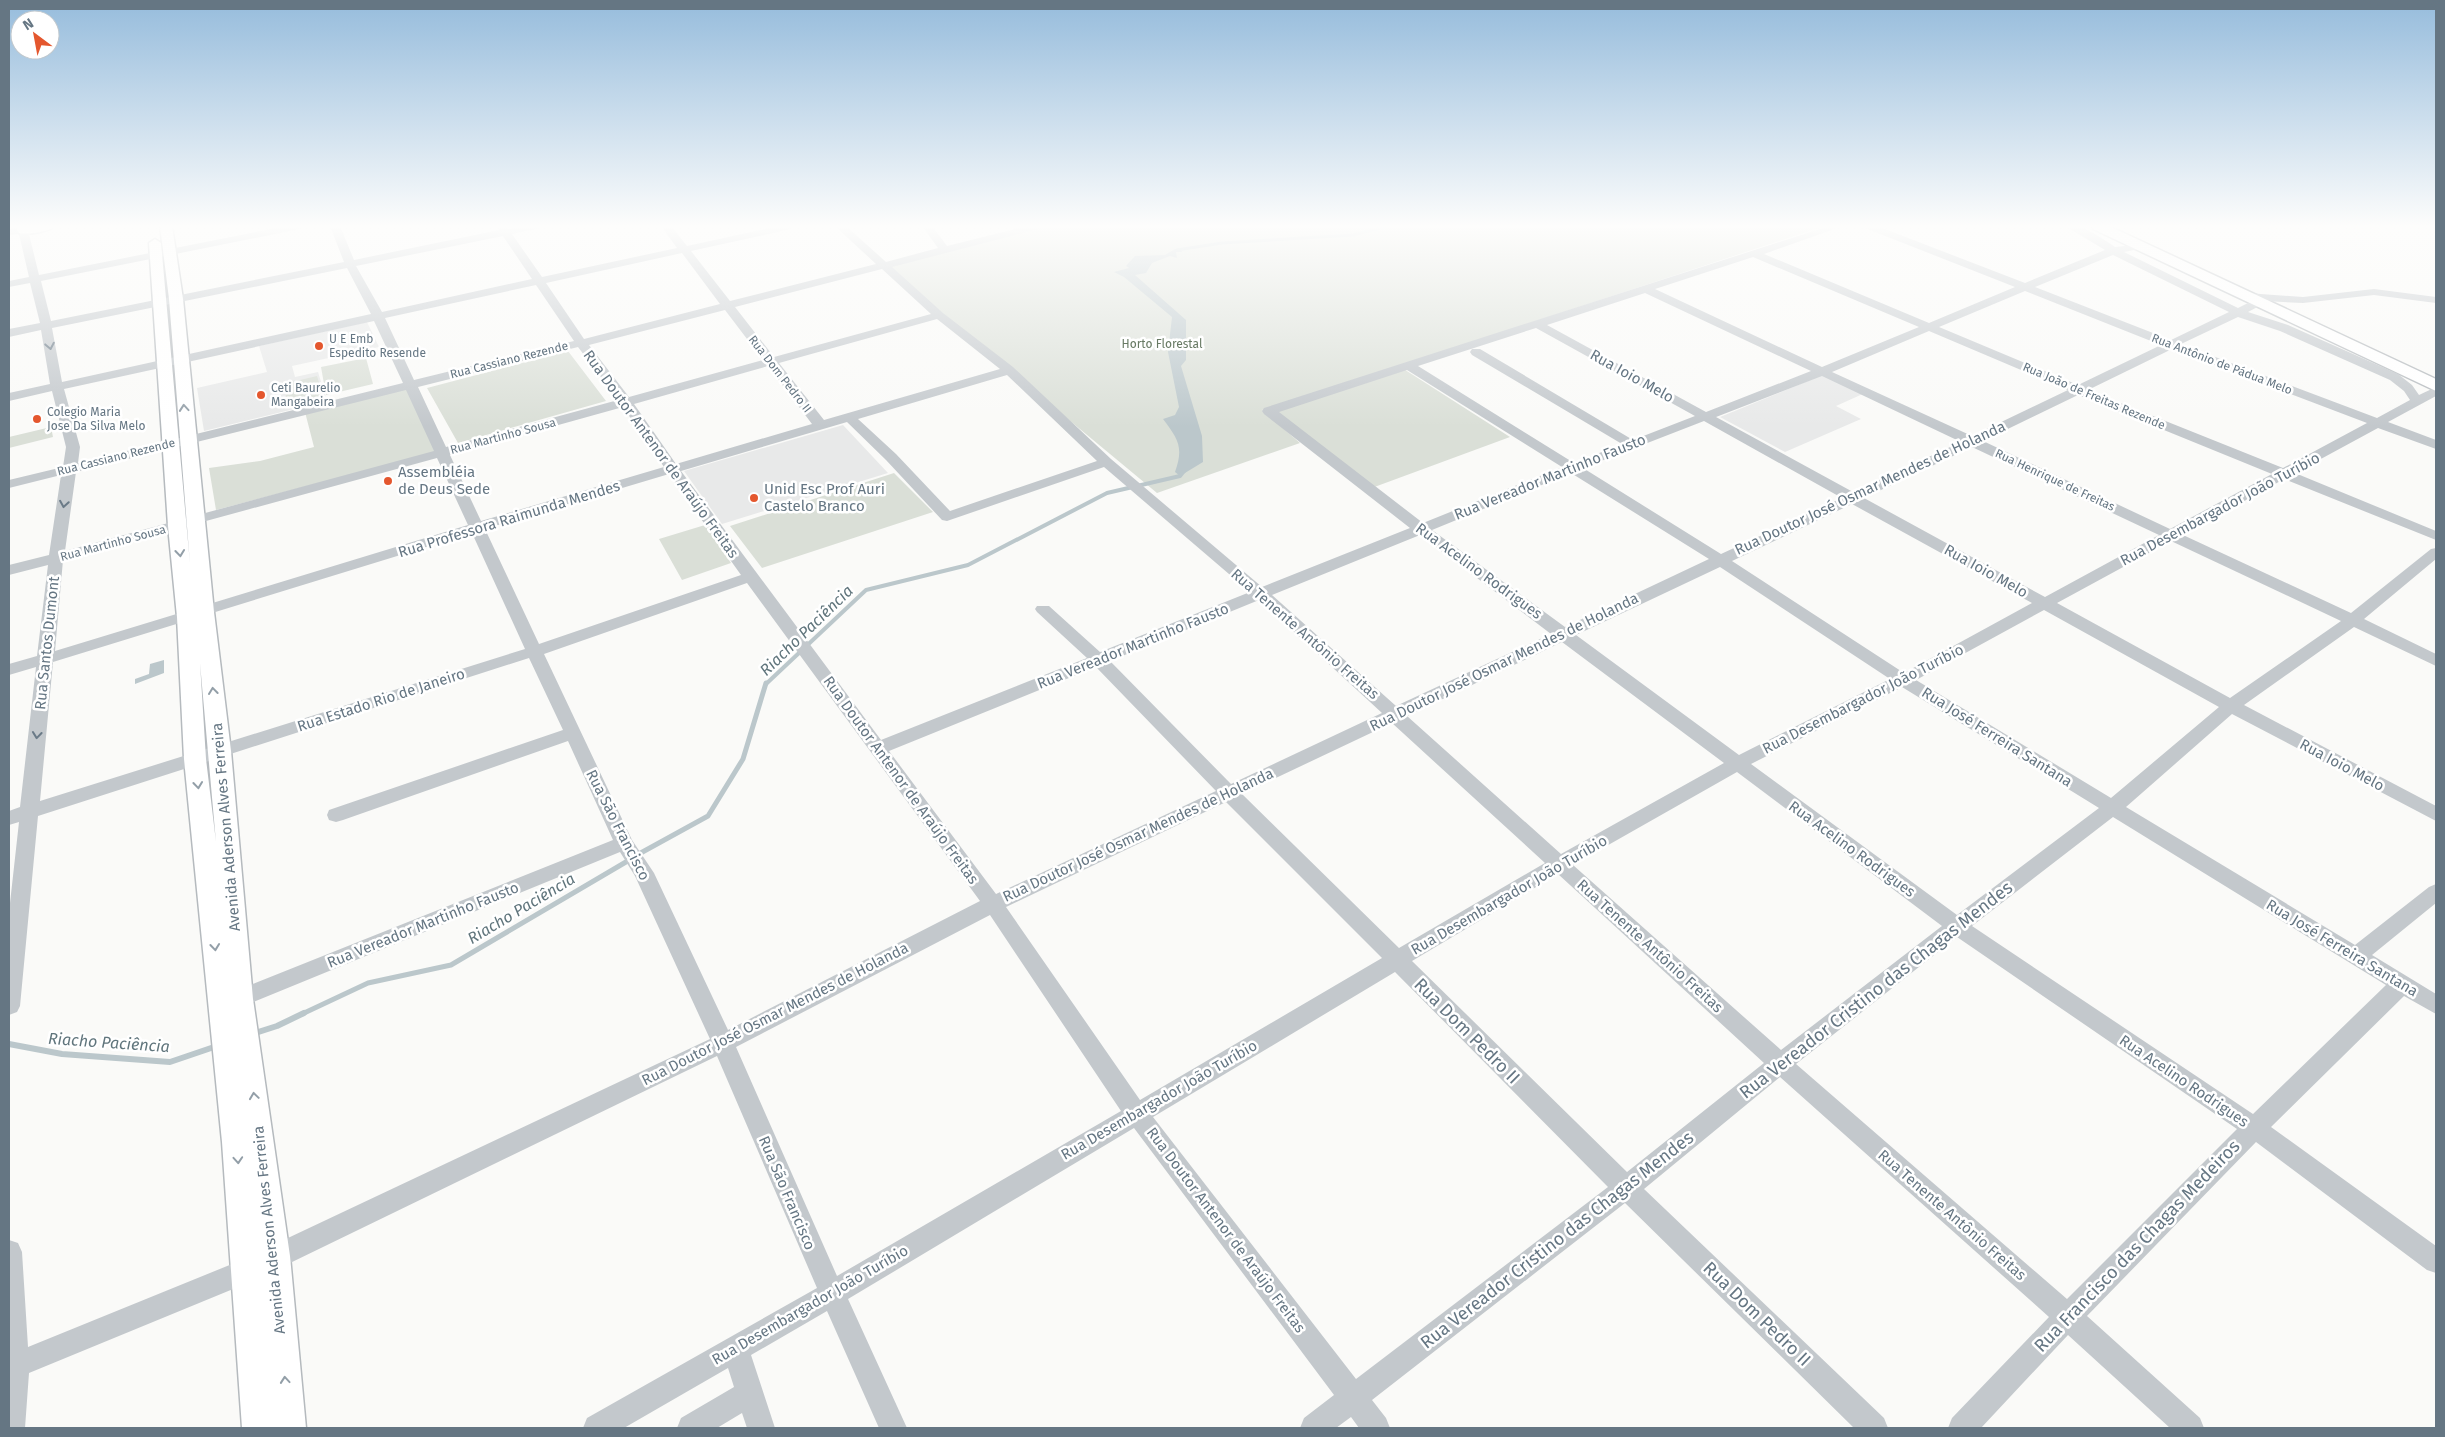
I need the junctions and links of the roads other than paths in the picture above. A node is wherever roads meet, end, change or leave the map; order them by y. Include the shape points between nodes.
1 (38, 293) edge
2 (160, 293) edge
3 (167, 293) edge
4 (366, 293) edge
5 (481, 293) edge
6 (548, 293) edge
7 (718, 293) edge
8 (775, 293) edge
9 (914, 293) edge
10 (1634, 293) edge
11 (1655, 293) edge
12 (1849, 293) edge
13 (2008, 293) edge
14 (2039, 293) edge
15 (2220, 293) edge
16 (2228, 293) edge
17 (2365, 293) edge
18 (2382, 293) edge
19 (2436, 300) edge
20 (2248, 304) junction
21 (727, 305) junction
22 (939, 315) junction
23 (378, 316) junction
24 (46, 325) junction
25 (1539, 325) junction
26 (1928, 326) junction
27 (9, 333) edge
28 (581, 343) junction
29 (2172, 345) junction
30 (1476, 352) dead end
31 (172, 361) junction
32 (770, 362) junction
33 (1409, 366) junction
34 (1010, 370) junction
35 (1823, 371) junction
36 (410, 385) junction
37 (57, 386) junction
38 (2436, 386) edge
39 (2078, 390) junction
40 (2436, 391) edge
41 (9, 397) edge
42 (626, 402) junction
43 (2418, 402) junction
44 (1704, 416) junction
45 (850, 418) junction
46 (2380, 424) junction
47 (822, 426) junction
48 (1972, 441) junction
49 (179, 442) junction
50 (1633, 444) junction
51 (2436, 445) edge
52 (442, 453) junction
53 (1106, 462) junction
54 (1572, 468) junction
55 (69, 469) junction
56 (673, 470) junction
57 (2284, 475) junction
58 (9, 484) edge
59 (1852, 497) junction
60 (187, 524) junction
61 (476, 527) junction
62 (1421, 529) junction
63 (2173, 535) junction
64 (2436, 536) edge
65 (2436, 552) edge
66 (56, 558) junction
67 (1719, 559) junction
68 (9, 570) edge
69 (751, 577) junction
70 (1262, 595) junction
71 (2043, 603) junction
72 (1043, 609) dead end
73 (195, 615) junction
74 (2353, 620) junction
75 (1564, 633) junction
76 (535, 651) junction
77 (45, 659) junction
78 (1099, 660) junction
79 (2436, 661) edge
80 (9, 670) edge
81 (1903, 680) junction
82 (2231, 706) junction
83 (1395, 714) junction
84 (573, 733) junction
85 (878, 748) junction
86 (220, 751) junction
87 (195, 760) junction
88 (1737, 764) junction
89 (1228, 792) junction
90 (2112, 808) junction
91 (29, 812) junction
92 (2436, 814) edge
93 (336, 815) dead end
94 (9, 818) edge
95 (624, 842) junction
96 (1558, 864) junction
97 (2436, 892) edge
98 (992, 904) junction
99 (1957, 926) junction
100 (2355, 957) junction
101 (1397, 961) junction
102 (2402, 984) junction
103 (230, 1002) junction
104 (2436, 1005) edge
105 (9, 1006) edge
106 (722, 1043) junction
107 (1780, 1063) junction
108 (1136, 1113) junction
109 (2253, 1127) junction
110 (1626, 1188) junction
111 (9, 1252) edge
112 (275, 1256) junction
113 (2436, 1261) edge
114 (246, 1271) junction
115 (832, 1294) junction
116 (2067, 1316) junction
117 (735, 1348) junction
118 (16, 1365) junction
119 (748, 1394) junction
120 (1353, 1398) junction
121 (11, 1428) edge
122 (259, 1428) edge
123 (288, 1428) edge
124 (597, 1428) edge
125 (691, 1428) edge
126 (761, 1428) edge
127 (893, 1428) edge
128 (1314, 1428) edge
129 (1376, 1428) edge
130 (1874, 1428) edge
131 (1962, 1428) edge
132 (2190, 1428) edge

1 - 24 street, Rua Santos Dumont
2 - 24 street
3 - 31 main road, Avenida Aderson Alves Ferreira
4 - 23 street, Rua São Francisco
5 - 23 street
6 - 28 street, Rua Doutor Antenor de Araújo Freitas
7 - 21 street, Rua Dom Pedro II
8 - 21 street, Rua Cassiano Rezende
9 - 22 street, Rua Tenente Antônio Freitas
10 - 25 street
11 - 35 street, Rua Henrique de Freitas
12 - 26 street, Rua João de Freitas Rezende
13 - 26 street, Rua Vereador Martinho Fausto
14 - 29 street, Rua Antônio de Pádua Melo
15 - 20 street
16 - 20 highway
17 - 20 street
18 - 19 street
20 - 29 street, Rua Doutor José Osmar Mendes de Holanda
20 - 38 highway
20 - 43 street via 2284,328 2394,377
21 - 28 street, Rua Cassiano Rezende
21 - 32 street, Rua Dom Pedro II
22 - 32 street, Rua Martinho Sousa
22 - 34 street, Rua Tenente Antônio Freitas
23 - 31 street
23 - 36 street, Rua São Francisco
24 - 27 street
24 -> 37 street, Rua Santos Dumont
25 - 33 street
25 - 44 street, Rua Ioio Melo
26 - 35 street, Rua Vereador Martinho Fausto
26 - 39 street, Rua João de Freitas Rezende
28 - 36 street, Rua Cassiano Rezende
28 - 42 street, Rua Doutor Antenor de Araújo Freitas
29 - 39 street, Rua Doutor José Osmar Mendes de Holanda
29 - 46 street, Rua Antônio de Pádua Melo
30 - 50 street
31 - 37 street
31 - 49 main road, Avenida Aderson Alves Ferreira
32 - 42 street, Rua Martinho Sousa
32 - 47 street, Rua Dom Pedro II
33 - 54 street, Rua José Ferreira Santana
33 - 62 street, Rua Acelino Rodrigues via 1269,411
34 - 45 street, Rua Professora Raimunda Mendes
34 - 53 street, Rua Tenente Antônio Freitas
35 - 44 street, Rua Vereador Martinho Fausto
35 - 48 street, Rua Henrique de Freitas
36 - 49 street, Rua Cassiano Rezende
36 - 52 street, Rua São Francisco
37 - 41 street
37 - 55 street, Rua Santos Dumont via 73,447
39 - 48 street, Rua Doutor José Osmar Mendes de Holanda
39 - 57 street, Rua João de Freitas Rezende
40 - 43 street, Rua Desembargador João Turíbio
42 - 52 street, Rua Martinho Sousa
42 - 56 street, Rua Doutor Antenor de Araújo Freitas
43 - 46 street, Rua Desembargador João Turíbio
44 - 50 street, Rua Vereador Martinho Fausto
44 - 59 street, Rua Ioio Melo
45 - 47 street, Rua Professora Raimunda Mendes
45 - 53 street via 947,517
46 - 51 street, Rua Antônio de Pádua Melo
46 - 57 street, Rua Desembargador João Turíbio
47 - 56 street, Rua Professora Raimunda Mendes
48 - 59 street, Rua Doutor José Osmar Mendes de Holanda
48 - 63 street, Rua Henrique de Freitas
49 - 55 street, Rua Cassiano Rezende
49 - 60 main road, Avenida Aderson Alves Ferreira
50 - 54 street, Rua Vereador Martinho Fausto
52 - 60 street, Rua Martinho Sousa
52 - 61 street, Rua São Francisco
53 - 70 street, Rua Tenente Antônio Freitas
54 - 62 street, Rua Vereador Martinho Fausto
54 - 67 street, Rua José Ferreira Santana
55 - 58 street, Rua Cassiano Rezende
55 -> 66 street, Rua Santos Dumont
56 - 61 street, Rua Professora Raimunda Mendes
56 - 69 street, Rua Doutor Antenor de Araújo Freitas
57 - 63 street, Rua Desembargador João Turíbio
57 - 64 street, Rua João de Freitas Rezende
59 - 67 street, Rua Doutor José Osmar Mendes de Holanda
59 - 71 street, Rua Ioio Melo
60 - 66 street, Rua Martinho Sousa
60 - 73 main road, Avenida Aderson Alves Ferreira
61 - 73 street, Rua Professora Raimunda Mendes
61 - 76 street, Rua São Francisco
62 - 70 street, Rua Vereador Martinho Fausto
62 - 75 street, Rua Acelino Rodrigues
63 - 71 street, Rua Desembargador João Turíbio
63 - 74 street, Rua Henrique de Freitas
65 - 74 street, Rua Vereador Cristino das Chagas Mendes
66 - 68 street, Rua Martinho Sousa
66 - 77 street, Rua Santos Dumont
67 - 75 street, Rua Doutor José Osmar Mendes de Holanda
67 - 81 street, Rua José Ferreira Santana
69 - 76 street, Rua Estado Rio de Janeiro
69 - 85 street, Rua Doutor Antenor de Araújo Freitas
70 - 78 street, Rua Vereador Martinho Fausto
70 - 83 street, Rua Tenente Antônio Freitas
71 - 81 street, Rua Desembargador João Turíbio
71 - 82 street, Rua Ioio Melo
72 - 78 street, Rua Dom Pedro II
73 - 77 street, Rua Professora Raimunda Mendes
86 -> 73 main road, Avenida Aderson Alves Ferreira
73 - 87 main road, Avenida Aderson Alves Ferreira
74 - 79 street, Rua Henrique de Freitas
74 - 82 street, Rua Vereador Cristino das Chagas Mendes
75 - 83 street, Rua Doutor José Osmar Mendes de Holanda
75 - 88 street, Rua Acelino Rodrigues
76 - 84 street, Rua São Francisco
76 - 86 street, Rua Estado Rio de Janeiro
77 - 80 street, Rua Professora Raimunda Mendes
77 -> 91 street, Rua Santos Dumont
78 - 85 street, Rua Vereador Martinho Fausto
78 - 89 street, Rua Dom Pedro II
81 - 88 street, Rua Desembargador João Turíbio
81 - 90 street, Rua José Ferreira Santana
82 - 90 street, Rua Vereador Cristino das Chagas Mendes
82 - 92 street, Rua Ioio Melo
83 - 89 street, Rua Doutor José Osmar Mendes de Holanda
83 - 96 street, Rua Tenente Antônio Freitas
84 - 93 street
84 - 95 street, Rua São Francisco
85 - 98 street, Rua Doutor Antenor de Araújo Freitas
86 - 87 street, Rua Estado Rio de Janeiro
86 - 103 main road, Avenida Aderson Alves Ferreira
87 - 91 street, Rua Estado Rio de Janeiro
87 -> 103 main road, Avenida Aderson Alves Ferreira
88 - 96 street, Rua Desembargador João Turíbio
88 - 99 street, Rua Acelino Rodrigues
89 - 98 street, Rua Doutor José Osmar Mendes de Holanda
89 - 101 street, Rua Dom Pedro II
90 - 99 street, Rua Vereador Cristino das Chagas Mendes
90 - 100 street, Rua José Ferreira Santana
91 - 94 street, Rua Estado Rio de Janeiro
91 - 105 street, Rua Santos Dumont
95 - 103 street, Rua Vereador Martinho Fausto
95 - 106 street, Rua São Francisco via 644,873
96 - 101 street, Rua Desembargador João Turíbio
96 - 107 street, Rua Tenente Antônio Freitas
97 - 100 street
98 - 106 street, Rua Doutor José Osmar Mendes de Holanda
98 - 108 street, Rua Doutor Antenor de Araújo Freitas
99 - 107 street, Rua Vereador Cristino das Chagas Mendes
99 - 109 street, Rua Acelino Rodrigues
100 - 102 street, Rua José Ferreira Santana
101 - 108 street, Rua Desembargador João Turíbio
101 - 110 street, Rua Dom Pedro II
102 - 104 street, Rua José Ferreira Santana
102 - 109 street, Rua Francisco das Chagas Medeiros
112 -> 103 main road, Avenida Aderson Alves Ferreira
103 -> 114 main road, Avenida Aderson Alves Ferreira
106 - 112 street, Rua Doutor José Osmar Mendes de Holanda
106 - 115 street, Rua São Francisco
107 - 110 street, Rua Vereador Cristino das Chagas Mendes
107 - 116 street, Rua Tenente Antônio Freitas
108 - 115 street, Rua Desembargador João Turíbio
108 - 120 street, Rua Doutor Antenor de Araújo Freitas
109 - 113 street, Rua Acelino Rodrigues
109 - 116 street, Rua Francisco das Chagas Medeiros
110 - 120 street, Rua Vereador Cristino das Chagas Mendes
110 - 130 street, Rua Dom Pedro II
111 - 118 street
112 - 114 street, Rua Doutor José Osmar Mendes de Holanda
123 -> 112 main road, Avenida Aderson Alves Ferreira
114 - 118 street, Rua Doutor José Osmar Mendes de Holanda
114 - 122 main road, Avenida Aderson Alves Ferreira
115 - 117 street, Rua Desembargador João Turíbio
115 - 127 street, Rua São Francisco
116 - 131 street, Rua Francisco das Chagas Medeiros
116 - 132 street, Rua Tenente Antônio Freitas
117 - 119 street
117 - 124 street, Rua Desembargador João Turíbio
118 - 121 street
119 - 125 street
119 - 126 street
120 - 128 street, Rua Vereador Cristino das Chagas Mendes
120 - 129 street, Rua Doutor Antenor de Araújo Freitas

